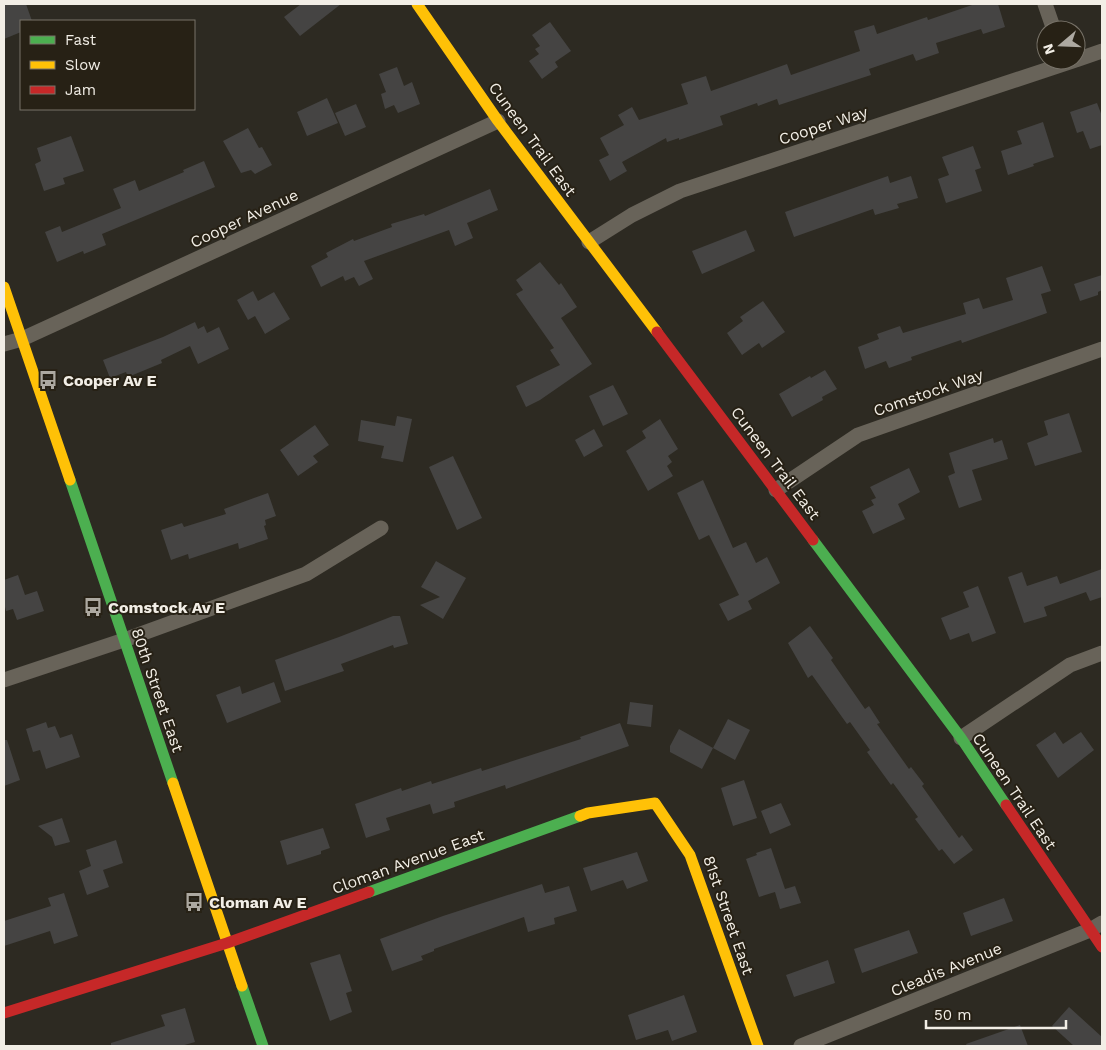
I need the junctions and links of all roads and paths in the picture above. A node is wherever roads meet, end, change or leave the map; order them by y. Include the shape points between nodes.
1 (417, 4) edge
2 (1045, 4) edge
3 (1051, 20) edge
4 (1102, 51) edge
5 (1086, 56) edge
6 (1043, 70) edge
7 (498, 121) junction
8 (589, 242) junction
9 (4, 287) edge
10 (22, 339) junction
11 (4, 344) edge
12 (1102, 349) edge
13 (776, 490) junction
14 (381, 528) dead end
15 (124, 640) junction
16 (1102, 653) edge
17 (4, 680) edge
18 (961, 738) junction
19 (654, 803) joint
20 (1096, 927) edge
21 (227, 943) junction
22 (1102, 946) edge
23 (4, 1013) edge
24 (263, 1046) edge
25 (758, 1046) edge
26 (801, 1046) edge

1 - 7 street, Cuneen Trail East
2 - 3 street
4 - 5 street, Cooper Way
6 - 8 street, Cooper Way via 680,191 632,215
7 - 8 street, Cuneen Trail East
7 - 10 street, Cooper Avenue
8 - 13 street, Cuneen Trail East
9 - 10 street, 80th Street East
10 - 11 street, Cooper Avenue
10 - 15 street, 80th Street East
12 - 13 street, Comstock Way via 858,435
13 - 18 street, Cuneen Trail East
14 - 15 street via 306,574
15 - 17 street
15 - 21 street, 80th Street East
16 - 18 street via 1070,666
18 - 20 street, Cuneen Trail East
19 - 21 street, Cloman Avenue East via 588,813
19 - 25 street, 81st Street East via 690,855
20 - 22 street, Cuneen Trail East
20 - 26 street, Cleadis Avenue
21 - 23 street, Cloman Avenue East
21 - 24 street, 80th Street East

